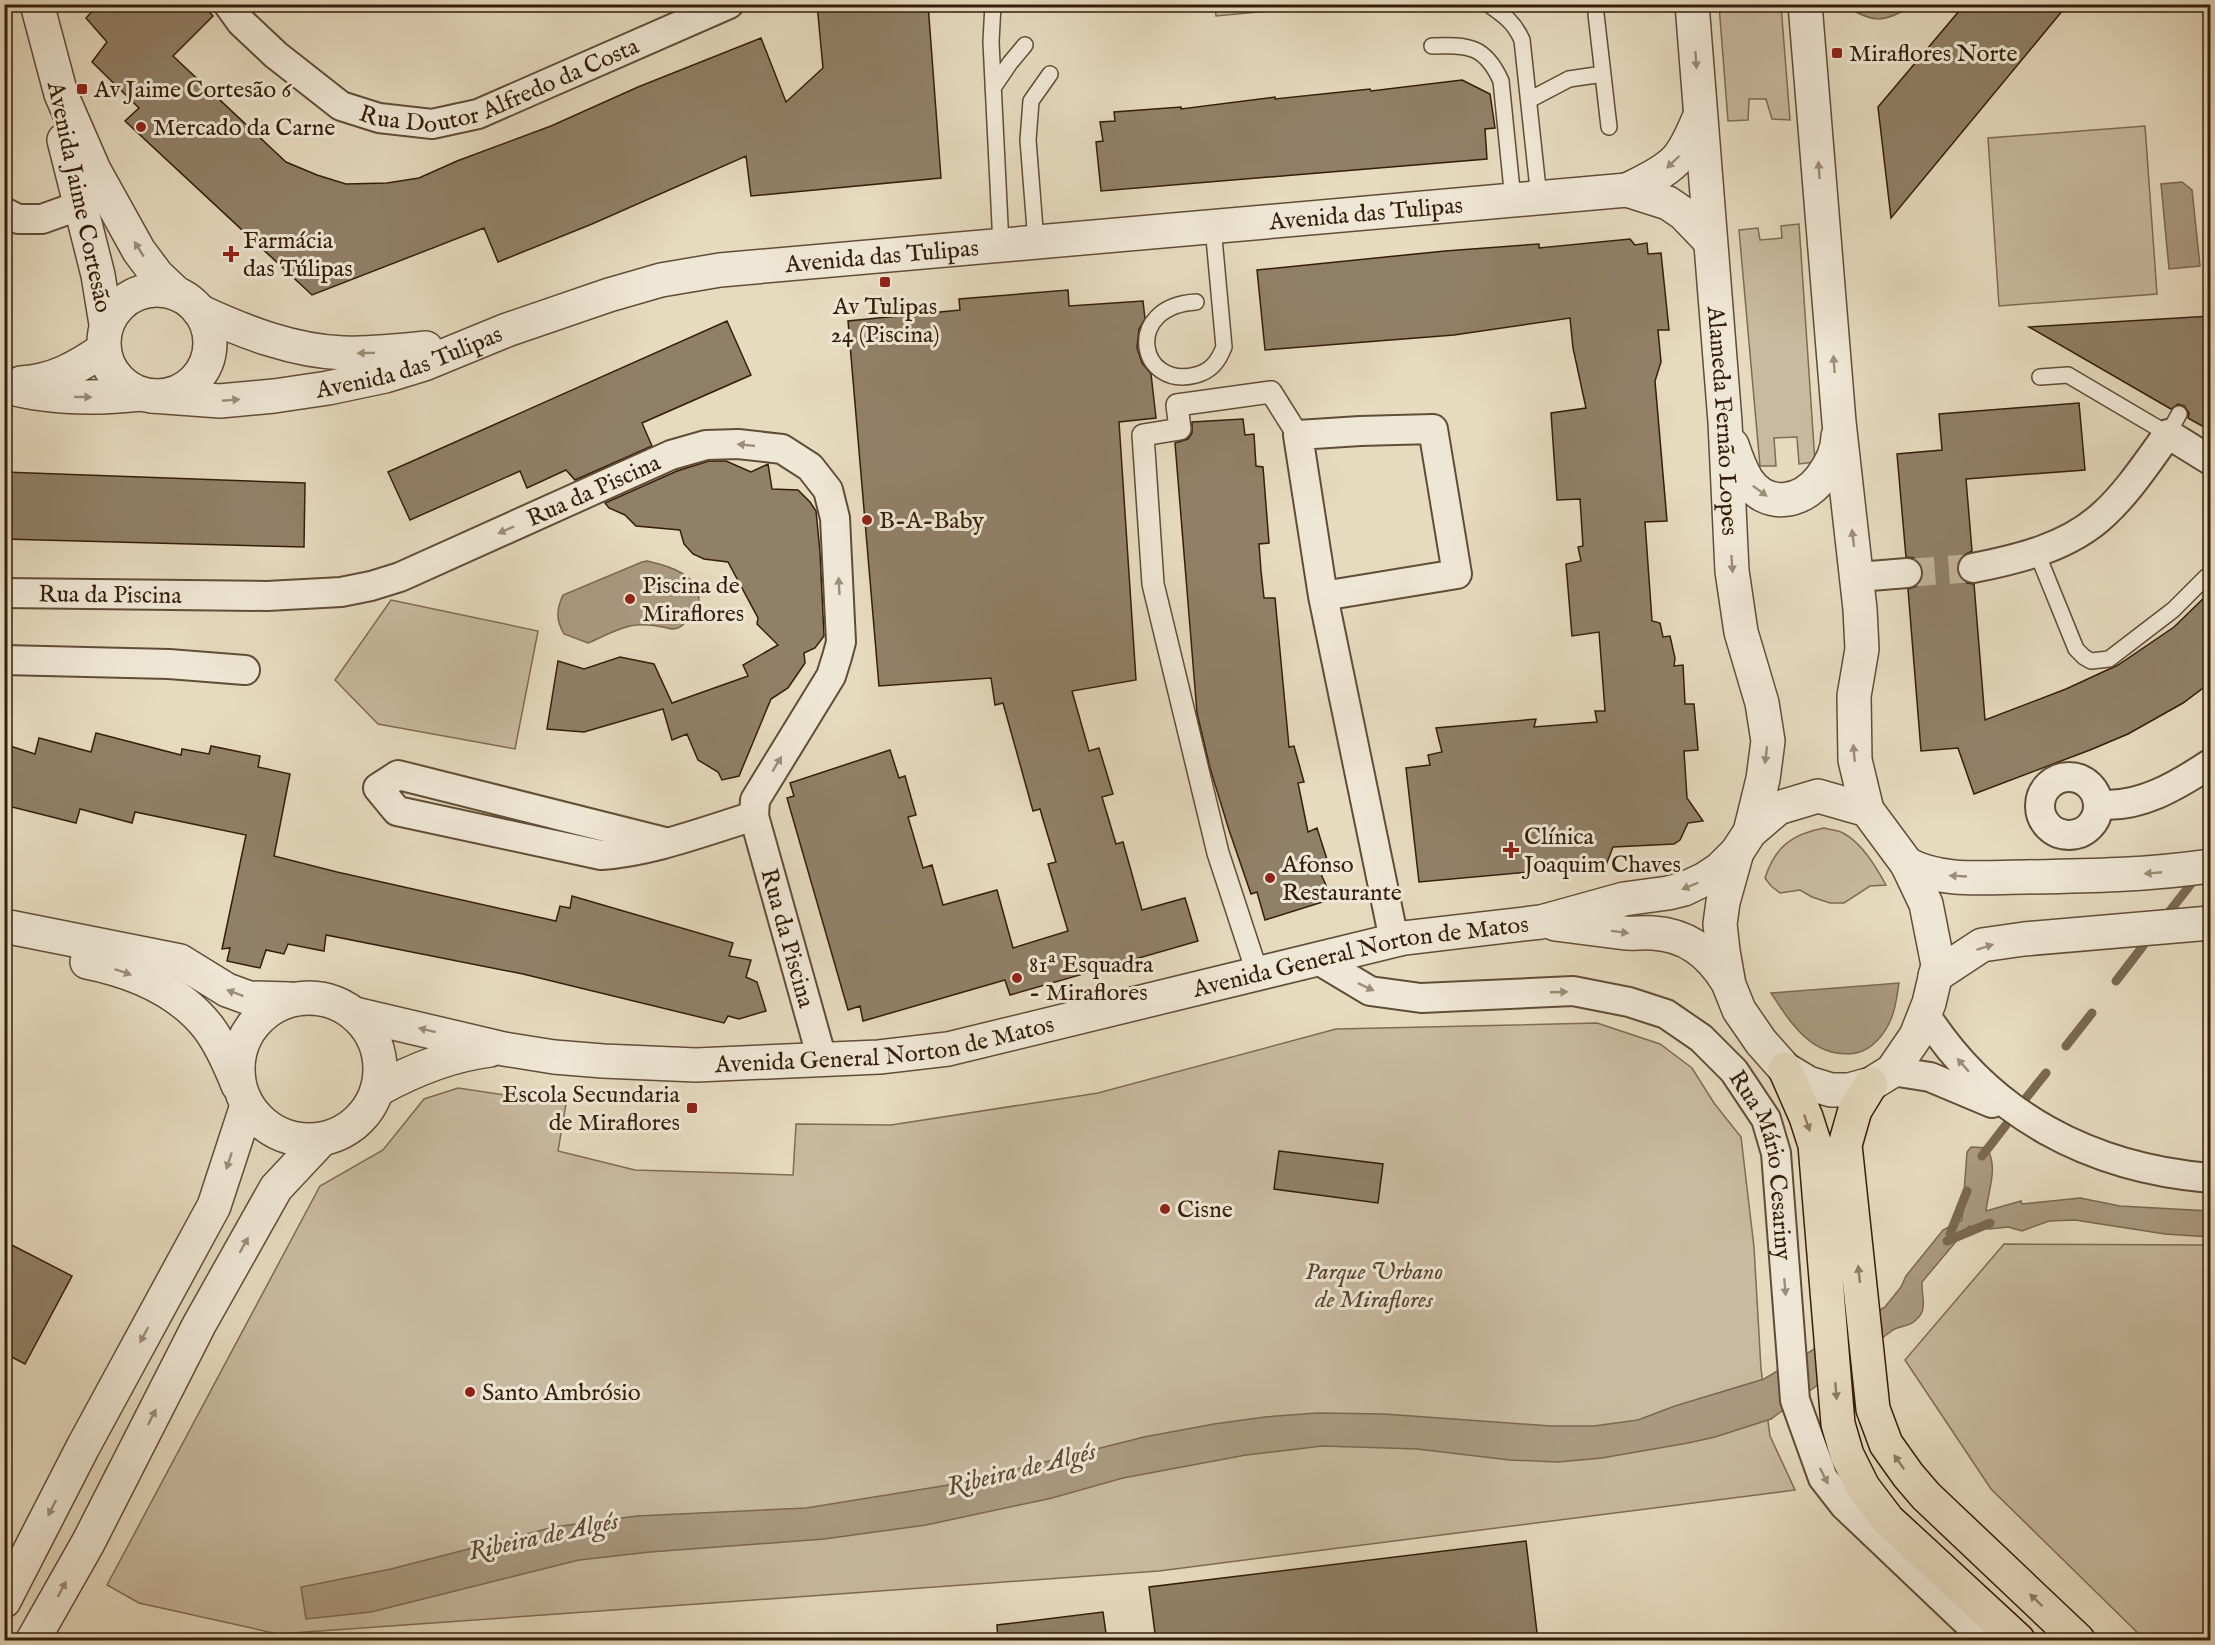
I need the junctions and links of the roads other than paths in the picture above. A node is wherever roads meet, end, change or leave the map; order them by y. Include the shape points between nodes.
1 (37, 4) edge
2 (228, 4) edge
3 (729, 4) edge
4 (993, 4) edge
5 (1488, 4) edge
6 (1692, 4) edge
7 (1805, 4) edge
8 (1596, 14) dead end
9 (1025, 45) dead end
10 (1432, 46) dead end
11 (54, 70) junction
12 (1050, 74) dead end
13 (1603, 74) junction
14 (993, 88) junction
15 (1529, 100) junction
16 (1700, 116) junction
17 (1609, 127) dead end
18 (1627, 190) junction
19 (1526, 199) junction
20 (81, 205) junction
21 (4, 212) edge
22 (1213, 227) junction
23 (1710, 241) junction
24 (1036, 242) junction
25 (1001, 245) junction
26 (188, 302) junction
27 (1196, 302) dead end
28 (507, 330) junction
29 (105, 337) junction
30 (2040, 377) dead end
31 (4, 385) edge
32 (146, 395) junction
33 (1725, 422) junction
34 (1839, 422) junction
35 (2174, 424) junction
36 (1298, 435) junction
37 (2211, 460) edge
38 (2037, 553) junction
39 (1973, 568) tunnel mouth
40 (1907, 573) tunnel mouth
41 (1858, 576) junction
42 (2206, 577) dead end
43 (4, 593) edge
44 (1323, 596) junction
45 (4, 660) edge
46 (245, 670) dead end
47 (2211, 764) edge
48 (2099, 804) dead end
49 (1867, 810) junction
50 (753, 816) junction
51 (665, 842) junction
52 (1743, 842) junction
53 (1908, 864) junction
54 (2211, 866) edge
55 (1541, 922) junction
56 (2211, 924) edge
57 (4, 926) edge
58 (1394, 940) junction
59 (4, 945) edge
60 (1315, 958) junction
61 (1257, 972) junction
62 (1935, 976) junction
63 (1729, 985) junction
64 (292, 999) junction
65 (355, 1014) junction
66 (1924, 1014) junction
67 (504, 1049) junction
68 (822, 1059) junction
69 (1785, 1069) junction
70 (1882, 1077) junction
71 (377, 1090) junction
72 (244, 1099) junction
73 (2023, 1117) junction
74 (321, 1140) junction
75 (2211, 1178) edge
76 (4, 1600) edge
77 (33, 1641) edge
78 (1986, 1641) edge
79 (2018, 1641) edge
80 (2078, 1641) edge

1 - 11 street, Avenida Jaime Cortesão
2 - 3 street, Rua Doutor Alfredo da Costa via 276,55 341,106 379,118 432,124 478,114
4 - 14 lane
5 - 15 lane via 1517,28
6 -> 16 street, Alameda Fernão Lopes
34 -> 7 street
8 - 13 lane
9 - 14 lane
10 - 19 lane via 1462,45 1481,52 1494,65 1501,81
11 - 20 street, Avenida Jaime Cortesão via 63,135
26 -> 11 street, Avenida Jaime Cortesão via 151,267 116,211 94,170
12 - 24 lane via 1031,102 1028,140
13 - 15 lane via 1569,79
13 - 17 lane
14 - 25 lane
15 - 19 lane
16 -> 18 street, Avenida das Tulipas via 1676,160
16 - 23 street, Alameda Fernão Lopes
18 - 19 street, Avenida das Tulipas
18 - 23 street, Avenida das Tulipas via 1668,204 1684,214
19 - 22 street, Avenida das Tulipas
20 - 21 street via 42,219 18,219
20 - 29 street, Avenida Jaime Cortesão via 98,275
22 - 24 street, Avenida das Tulipas
22 - 27 lane via 1224,347 1219,360 1207,372 1188,377 1168,375 1154,364 1147,350 1151,322 1163,311
23 - 33 street, Alameda Fernão Lopes
24 - 25 street, Avenida das Tulipas
25 - 28 street, Avenida das Tulipas via 720,270 661,280
28 -> 26 street via 426,348 343,353 300,348 240,330
26 - 29 street via 160,290 143,291 115,309
26 - 32 street via 208,326 207,361 186,388 170,395
32 -> 28 street, Avenida das Tulipas via 220,401 328,388 424,364
29 - 31 street, Avenida das Tulipas via 62,375
29 - 32 street via 108,364 116,377
30 - 35 lane via 2068,375
31 -> 32 street, Avenida das Tulipas via 47,395
33 -> 34 street via 1748,481 1761,494 1776,500 1790,500 1816,484 1838,447
33 -> 52 street, Alameda Fernão Lopes via 1735,601 1768,741 1763,779
41 -> 34 street
35 - 37 street
35 - 38 street via 2103,516
36 - 44 street
36 - 44 street via 1433,429 1457,574
36 - 61 street via 1271,392 1177,405 1180,429 1143,435 1153,584 1218,853
38 - 39 street
38 - 42 lane via 2076,650 2091,661 2109,658 2138,638
40 - 41 street
49 -> 41 street via 1853,735 1854,696 1862,649
50 -> 43 street, Rua da Piscina via 755,800 831,676 841,642 835,518 828,489 810,467 782,449 706,445 671,455 400,577 341,592 267,596
44 - 58 street
45 - 46 street
47 - 48 street via 2158,793 2113,806
49 - 52 street, Avenida General Norton de Matos via 1818,796 1778,808
49 - 53 street
50 - 51 street
50 - 68 street, Rua da Piscina
51 - 51 street via 623,854 601,855 397,811 378,788 398,775
52 -> 55 street, Avenida General Norton de Matos via 1713,874 1684,889 1624,899
52 - 63 street, Alameda Fernão Lopes via 1725,893 1720,924
54 -> 53 street via 2152,874 1983,877 1920,871
53 - 62 street via 1926,904 1938,965
55 - 58 street, Avenida General Norton de Matos
55 -> 63 street, Avenida General Norton de Matos via 1679,938 1701,949
62 -> 56 street via 1982,945
64 -> 57 street via 249,999 226,990 180,961
58 - 60 street, Avenida General Norton de Matos
59 -> 72 street via 122,971 183,1001 208,1027
60 - 61 street, Avenida General Norton de Matos
60 -> 78 street, Rua Mário Cesariny via 1370,991 1421,998 1573,991 1629,1002 1666,1014 1701,1038 1734,1071 1766,1119 1776,1153 1795,1400 1823,1478 1844,1505
61 - 68 street, Avenida General Norton de Matos via 948,1049
62 - 66 street
63 - 69 street via 1739,1010
64 - 65 street via 310,997 337,1003
64 - 72 street via 268,1010 249,1029 242,1043 237,1068
67 -> 65 street, Avenida General Norton de Matos
65 - 71 street via 370,1033 378,1056
66 - 70 street via 1916,1036
73 -> 66 street via 1968,1071
67 - 68 street, Avenida General Norton de Matos via 554,1057 663,1064
67 - 71 street, Avenida General Norton de Matos via 446,1059
69 - 70 street via 1808,1083 1831,1090 1849,1090
69 -> 79 highway via 1815,1145 1838,1424 1847,1455 1863,1487 1888,1520
70 - 73 street via 1930,1077
80 -> 70 highway via 1914,1482 1886,1444 1873,1409 1845,1145 1855,1110
71 - 74 street via 366,1111 343,1132
72 - 74 street via 270,1129 291,1138
72 -> 76 street via 214,1206
73 - 75 street via 2107,1158 2135,1167
77 -> 74 street via 276,1188

